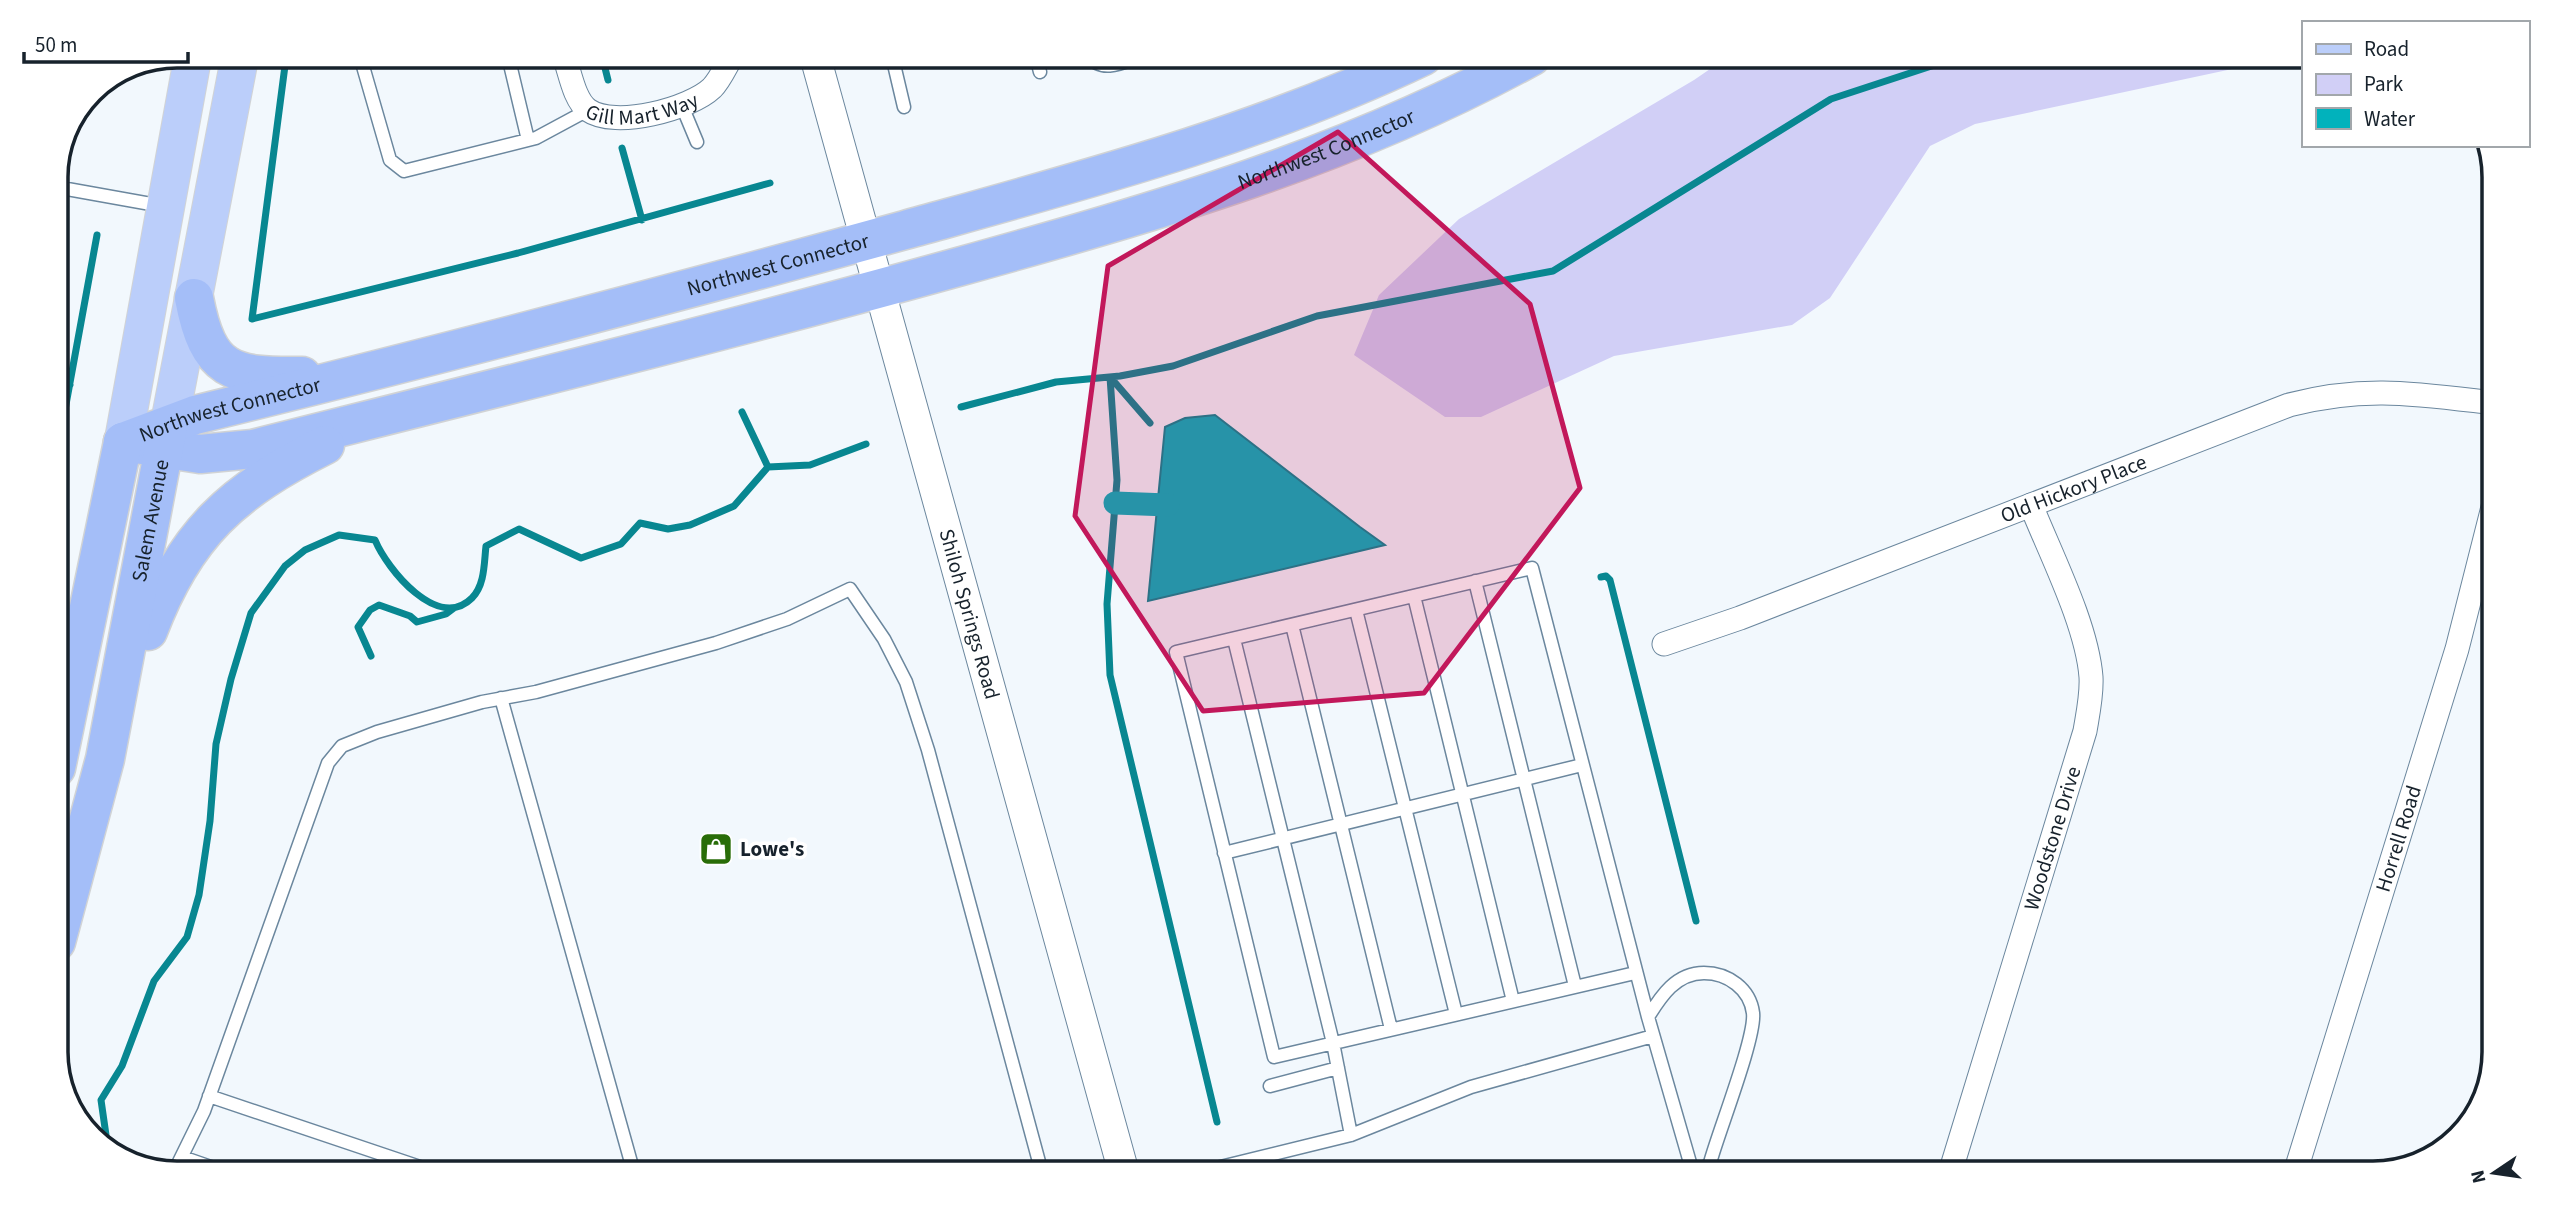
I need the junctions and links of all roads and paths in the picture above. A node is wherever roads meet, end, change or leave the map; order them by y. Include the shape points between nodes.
1 (191, 68) edge
2 (238, 68) edge
3 (364, 68) edge
4 (511, 68) edge
5 (568, 68) edge
6 (725, 68) edge
7 (818, 68) edge
8 (895, 68) edge
9 (1039, 68) edge
10 (1396, 68) edge
11 (1509, 68) edge
12 (1040, 72) dead end
13 (682, 106) junction
14 (904, 107) dead end
15 (588, 110) junction
16 (528, 140) junction
17 (697, 142) dead end
18 (68, 192) edge
19 (166, 206) junction
20 (864, 241) junction
21 (878, 289) junction
22 (194, 298) junction
23 (354, 375) junction
24 (2482, 401) edge
25 (382, 417) junction
26 (167, 438) junction
27 (123, 442) junction
28 (2031, 505) junction
29 (2482, 550) edge
30 (1475, 581) junction
31 (1413, 596) junction
32 (1356, 610) junction
33 (1292, 625) junction
34 (1234, 639) junction
35 (1664, 644) dead end
36 (68, 695) edge
37 (501, 698) junction
38 (104, 759) junction
39 (1582, 765) junction
40 (1526, 779) junction
41 (1463, 794) junction
42 (1405, 809) junction
43 (1341, 824) junction
44 (1283, 839) junction
45 (1224, 853) junction
46 (68, 896) edge
47 (1635, 973) junction
48 (1575, 986) junction
49 (1513, 1001) junction
50 (1456, 1014) junction
51 (1648, 1017) junction
52 (1391, 1029) junction
53 (1653, 1036) junction
54 (1333, 1043) junction
55 (1338, 1068) junction
56 (1270, 1086) dead end
57 (209, 1096) junction
58 (1351, 1135) junction
59 (182, 1157) junction
60 (180, 1161) edge
61 (194, 1161) edge
62 (402, 1161) edge
63 (631, 1161) edge
64 (1039, 1161) edge
65 (1121, 1161) edge
66 (1245, 1161) edge
67 (1689, 1161) edge
68 (1711, 1161) edge
69 (1954, 1161) edge
70 (2299, 1161) edge

1 - 19 main road, Salem Avenue
2 - 22 main road, Salem Avenue
3 - 16 lane via 390,160 404,171
4 - 16 lane
5 - 15 street, Gill Mart Way via 580,102
6 - 13 street, Gill Mart Way via 714,87
7 - 20 street, Shiloh Springs Road
8 - 14 lane
9 - 12 lane
10 - 20 highway, Northwest Connector via 1310,106 1172,154
11 - 21 highway, Northwest Connector via 1411,118 1329,152 1189,201
13 - 15 street, Gill Mart Way via 618,117
13 - 17 lane
15 - 16 lane
18 - 19 lane
19 - 27 main road, Salem Avenue
20 - 21 street, Shiloh Springs Road
20 - 23 highway, Northwest Connector
21 - 25 highway, Northwest Connector
21 - 65 street, Shiloh Springs Road
22 - 23 highway via 200,329 222,365 269,376
22 - 26 main road, Salem Avenue
23 - 26 highway, Northwest Connector
24 - 28 street, Old Hickory Place via 2407,392 2324,396 2289,405
25 - 26 highway via 253,449 200,454
25 - 38 highway via 300,457 246,491 197,536 173,571 149,628
26 - 27 highway
26 - 38 highway, Salem Avenue
27 - 36 highway, Salem Avenue
28 - 35 street, Old Hickory Place
28 - 69 street, Woodstone Drive via 2085,643 2090,704
29 - 70 street, Horrell Road via 2457,649
30 - 31 lane
30 - 39 lane via 1532,568
30 - 40 lane
31 - 32 lane
31 - 41 lane
32 - 33 lane
32 - 42 lane
33 - 34 lane
33 - 43 lane
34 - 44 lane
34 - 45 lane via 1176,652
37 - 57 lane via 377,732 336,751
37 - 63 lane
37 - 64 lane via 716,643 787,619 850,589 884,639 906,682 921,727
38 - 46 highway, Salem Avenue
39 - 40 lane
39 - 47 lane
40 - 41 lane
40 - 48 lane
41 - 42 lane
41 - 49 lane
42 - 43 lane
42 - 50 lane
43 - 44 lane
43 - 52 lane
44 - 45 lane
44 - 54 lane
45 - 54 lane via 1274,1056
47 - 48 lane
47 - 51 lane
48 - 49 lane
49 - 50 lane
50 - 52 lane
51 - 53 lane
51 - 68 lane via 1675,983 1701,973 1730,979 1750,1002 1754,1016 1750,1037
52 - 54 lane
53 - 58 lane via 1471,1087
53 - 67 lane
54 - 55 lane
55 - 56 lane
55 - 58 lane
57 - 59 lane
57 - 62 lane
58 - 66 lane
59 - 60 lane
59 - 61 lane

